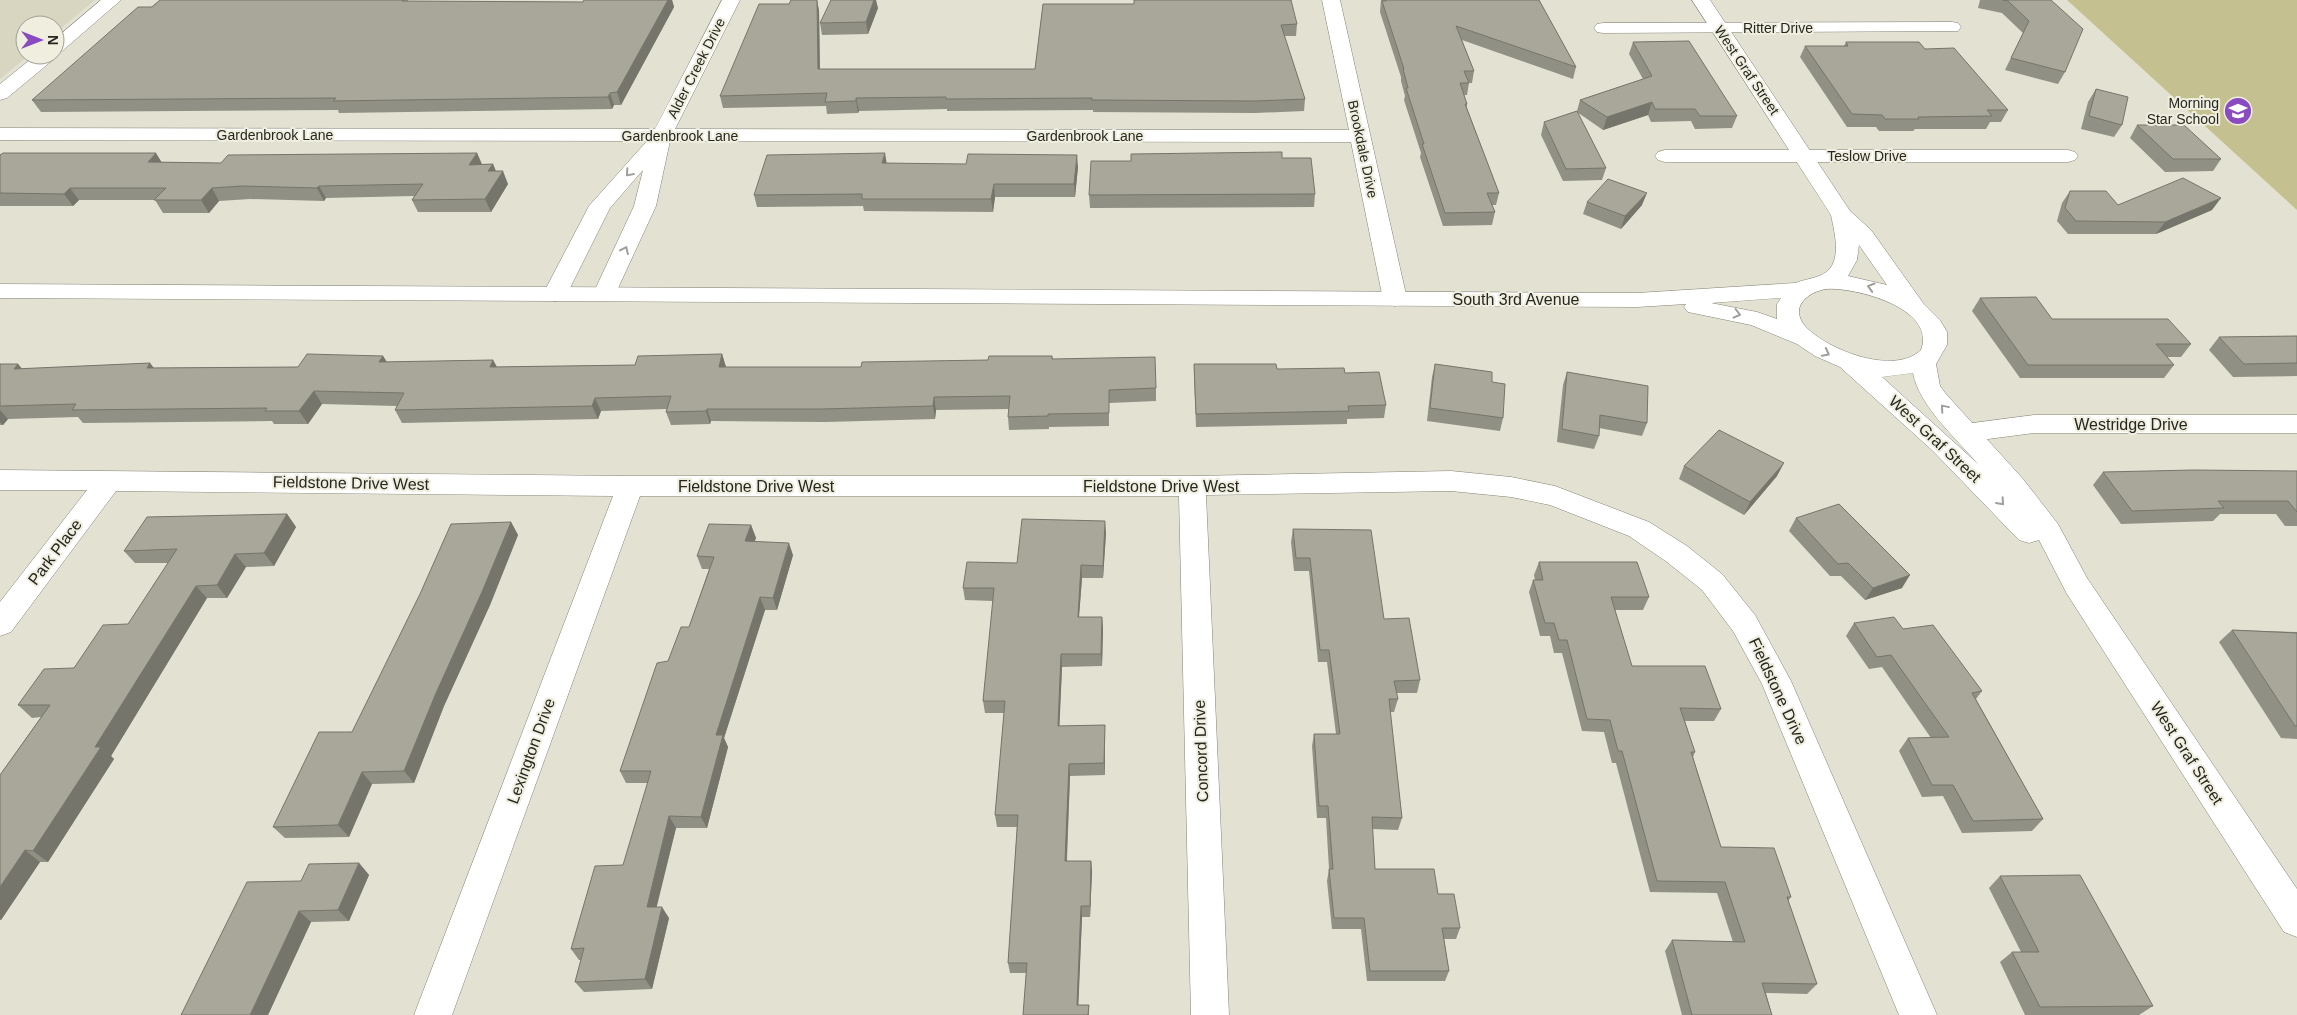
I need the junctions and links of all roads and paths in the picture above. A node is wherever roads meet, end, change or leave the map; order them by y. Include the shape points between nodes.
1 (112, 0) edge
2 (731, 0) edge
3 (1331, 0) edge
4 (1701, 0) edge
5 (1952, 27) dead end
6 (1603, 28) dead end
7 (1719, 28) junction
8 (65, 40) edge
9 (35, 65) edge
10 (0, 94) edge
11 (0, 134) edge
12 (661, 136) junction
13 (1360, 136) junction
14 (1665, 156) dead end
15 (1804, 156) junction
16 (2068, 156) dead end
17 (1842, 215) junction
18 (1827, 282) junction
19 (1799, 290) junction
20 (0, 291) edge
21 (555, 294) junction
22 (604, 294) junction
23 (1395, 299) junction
24 (1637, 300) junction
25 (1915, 308) junction
26 (1803, 338) junction
27 (1923, 361) junction
28 (1849, 363) junction
29 (2297, 424) edge
30 (1965, 433) junction
31 (0, 480) edge
32 (109, 480) junction
33 (630, 486) junction
34 (1192, 486) junction
35 (1511, 487) joint
36 (2077, 586) junction
37 (0, 624) edge
38 (2297, 920) edge
39 (433, 1015) edge
40 (1210, 1015) edge
41 (1918, 1015) edge

1 - 8 street
2 - 12 street, Alder Creek Drive
3 - 13 street, Brookdale Drive
4 - 7 street, West Graf Street
5 - 7 street, Ritter Drive
6 - 7 street, Ritter Drive
7 - 15 street, West Graf Street
9 - 10 street
11 - 12 street, Gardenbrook Lane
12 - 13 street, Gardenbrook Lane
12 -> 21 street, Alder Creek Drive via 600,206
22 -> 12 street, Alder Creek Drive via 645,206
13 - 23 street, Brookdale Drive
14 - 15 street, Teslow Drive
15 - 16 street, Teslow Drive
15 - 17 street, West Graf Street
17 - 18 street, West Graf Street via 1848,252 1846,265
17 - 25 street, West Graf Street via 1879,255
18 - 19 street, South 3rd Avenue
25 -> 18 street via 1873,287
19 - 24 street, South 3rd Avenue
19 - 26 street via 1792,297 1788,311 1794,327
20 - 21 street, South 3rd Avenue
21 - 22 street, South 3rd Avenue
22 - 23 street, South 3rd Avenue
23 - 24 street, South 3rd Avenue
24 -> 26 street, South 3rd Avenue via 1729,312 1757,319
25 - 27 street via 1930,325 1936,342 1932,353
26 -> 28 street
27 - 28 street via 1891,369
30 -> 27 street, West Graf Street via 1928,386
28 -> 36 street, West Graf Street via 1940,442 1995,496
29 - 30 street, Westridge Drive via 2034,424
30 - 36 street, West Graf Street via 2048,531
31 - 32 street, Fieldstone Drive West
32 - 33 street, Fieldstone Drive West
32 - 37 street, Park Place
33 - 34 street, Fieldstone Drive West
33 - 39 street, Lexington Drive
34 - 35 street, Fieldstone Drive West via 1451,481
34 - 40 street, Concord Drive
35 - 41 street, Fieldstone Drive via 1555,496 1639,529 1712,582 1744,623 1776,681
36 - 38 street, West Graf Street

